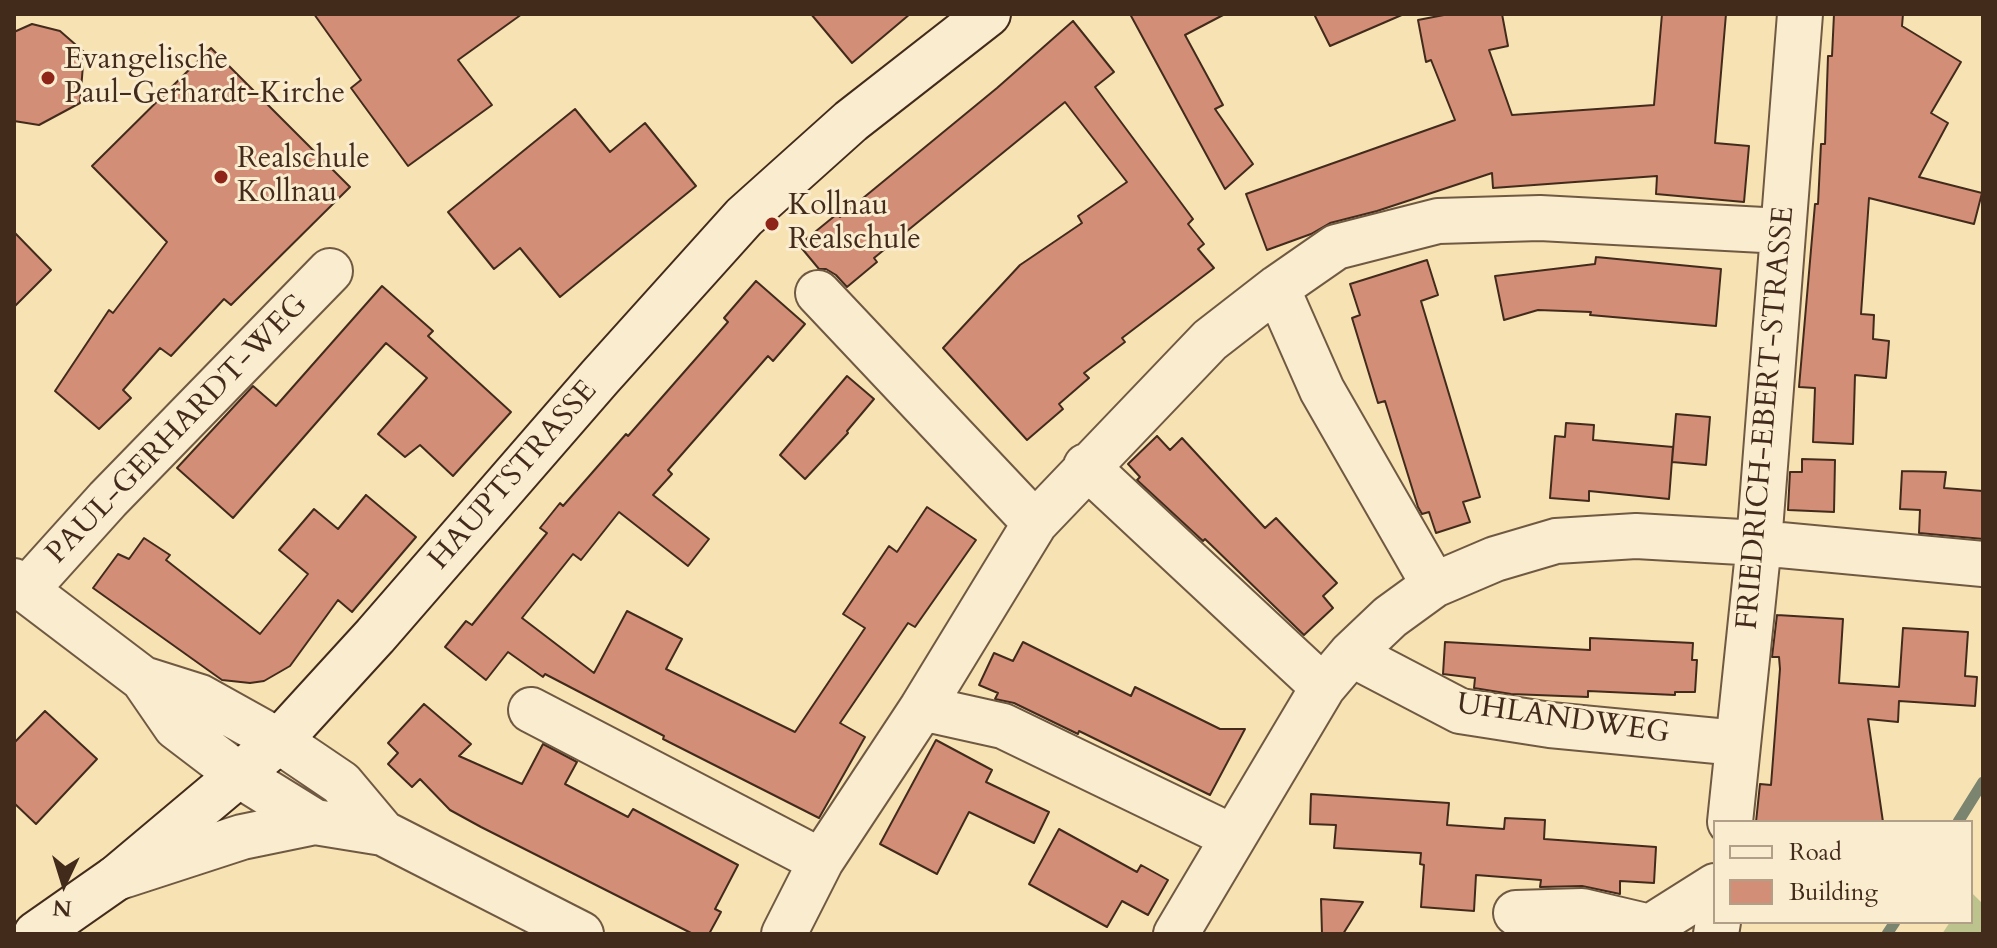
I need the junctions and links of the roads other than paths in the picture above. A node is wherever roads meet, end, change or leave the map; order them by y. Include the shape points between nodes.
1 (988, 14) edge
2 (1800, 14) edge
3 (1782, 231) junction
4 (330, 271) dead end
5 (1277, 288) junction
6 (818, 293) dead end
7 (1086, 466) junction
8 (1035, 523) junction
9 (1759, 543) junction
10 (1983, 564) edge
11 (1434, 585) junction
12 (20, 586) edge
13 (1351, 654) junction
14 (143, 679) junction
15 (1323, 687) junction
16 (922, 708) junction
17 (531, 710) dead end
18 (279, 741) junction
19 (1738, 743) junction
20 (239, 775) junction
21 (1730, 820) edge
22 (315, 822) junction
23 (383, 833) junction
24 (1233, 837) junction
25 (821, 861) junction
26 (116, 878) junction
27 (1713, 887) edge
28 (1516, 913) dead end
29 (572, 932) edge
30 (36, 934) edge
31 (784, 934) edge
32 (1176, 934) edge

1 - 18 street, HAUPTSTRASSE via 851,121 744,217
2 - 3 street, FRIEDRICH-EBERT-STRASSE
3 - 5 street via 1540,218 1438,221 1336,247
3 - 9 street, FRIEDRICH-EBERT-STRASSE
4 - 12 street, PAUL-GERHARDT-WEG
5 - 7 street via 1210,340
5 - 11 street via 1322,390
6 - 8 street
7 - 8 street
7 - 15 street
8 - 16 street
9 - 10 street
9 - 11 street via 1636,536 1556,541
9 - 19 street, FRIEDRICH-EBERT-STRASSE
11 - 13 street
12 - 14 street
13 - 15 street
13 - 19 street, UHLANDWEG via 1460,711
14 - 18 street via 200,697
14 - 20 street via 176,727
15 - 24 street
16 - 24 street via 1003,726
16 - 25 street
17 - 25 street
18 - 20 street, HAUPTSTRASSE
18 - 23 street via 341,783
19 - 21 street, FRIEDRICH-EBERT-STRASSE
20 - 22 street
20 - 26 street, HAUPTSTRASSE
22 - 23 street
22 - 26 street via 242,837
23 - 29 street
24 - 32 street
25 - 31 street
26 - 30 street, HAUPTSTRASSE
27 - 28 street via 1650,927 1582,911

